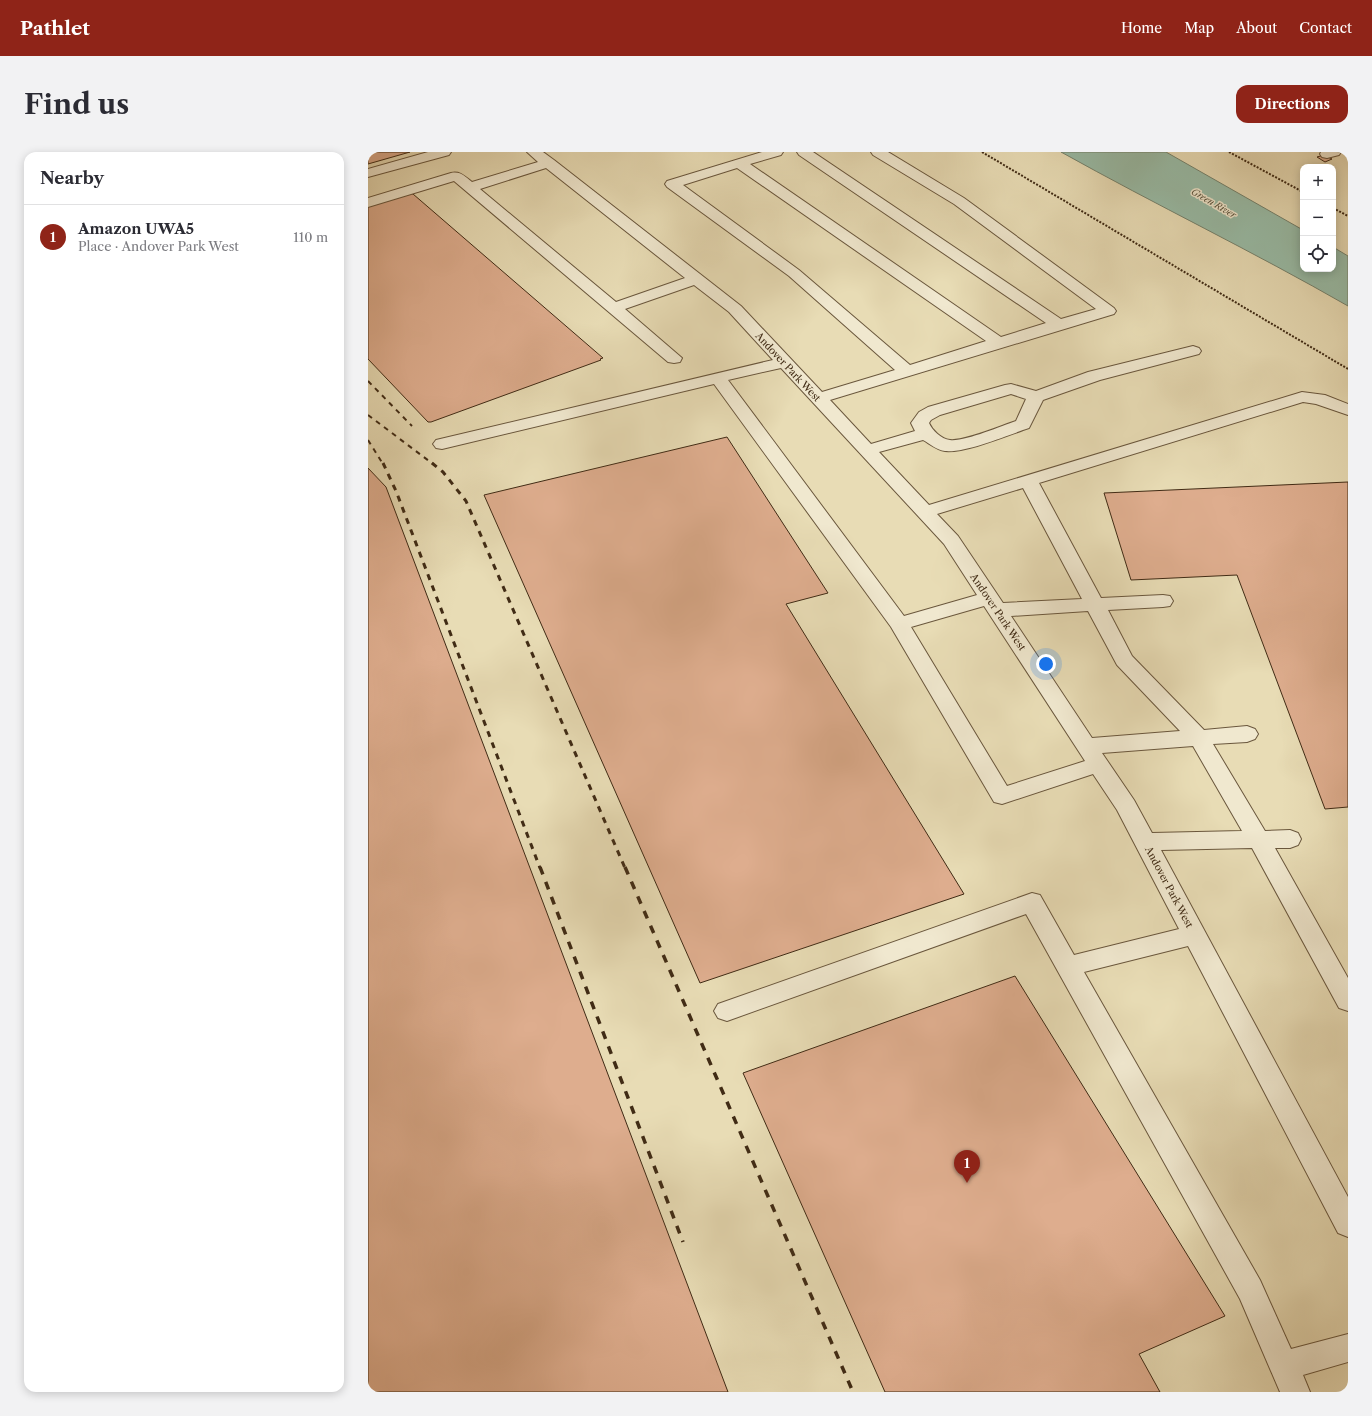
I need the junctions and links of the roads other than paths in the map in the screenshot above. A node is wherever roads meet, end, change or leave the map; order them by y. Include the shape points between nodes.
1 (440, 152) edge
2 (776, 152) edge
3 (804, 152) edge
4 (878, 152) edge
5 (542, 158) edge
6 (739, 163) junction
7 (368, 173) edge
8 (469, 188) junction
9 (368, 203) edge
10 (696, 279) junction
11 (613, 308) junction
12 (1058, 324) junction
13 (998, 342) junction
14 (1193, 351) dead end
15 (674, 358) dead end
16 (784, 362) junction
17 (906, 371) junction
18 (718, 378) junction
19 (818, 398) junction
20 (1036, 398) junction
21 (1348, 410) edge
22 (925, 434) junction
23 (442, 444) dead end
24 (867, 450) junction
25 (1029, 480) junction
26 (925, 512) junction
27 (1163, 601) dead end
28 (993, 604) junction
29 (1094, 605) junction
30 (899, 624) junction
31 (1247, 734) dead end
32 (1199, 738) junction
33 (1087, 746) junction
34 (1099, 764) junction
35 (1290, 839) dead end
36 (1259, 840) junction
37 (1145, 842) junction
38 (1195, 935) junction
39 (1069, 966) junction
40 (1348, 1000) edge
41 (727, 1011) dead end
42 (1348, 1223) edge
43 (1348, 1348) edge
44 (1290, 1379) edge

1 - 7 street
2 - 6 street
3 - 12 street
4 - 12 street via 959,202 1108,311
5 - 8 street
5 - 10 street, Andover Park West
6 - 13 street
6 - 17 street via 672,184 794,273
8 - 9 street via 456,176
8 - 11 street
10 - 11 street
10 - 16 street, Andover Park West via 735,309
11 - 15 street
12 - 13 street
13 - 17 street
14 - 20 street via 1094,376
16 - 18 street
16 - 19 street, Andover Park West
17 - 19 street
18 - 23 street
18 - 30 street
19 - 24 street, Andover Park West
20 - 22 street via 1023,424 966,443 946,446
20 - 22 street via 1011,389 934,411 925,416 920,423
21 - 25 street via 1319,399 1302,397
22 - 24 street
24 - 26 street, Andover Park West
25 - 26 street
25 - 29 street
26 - 28 street, Andover Park West via 950,540
27 - 29 street
28 - 29 street
28 - 30 street
28 - 33 street, Andover Park West
29 - 32 street via 1124,660
30 - 34 street via 1002,796
31 - 32 street
32 - 33 street
32 - 36 street
33 - 34 street, Andover Park West
34 - 37 street, Andover Park West
35 - 36 street
36 - 37 street
36 - 40 street
37 - 38 street, Andover Park West
38 - 39 street
38 - 42 street, Andover Park West
39 - 41 street via 1032,902
39 - 44 street via 1250,1290
43 - 44 street

